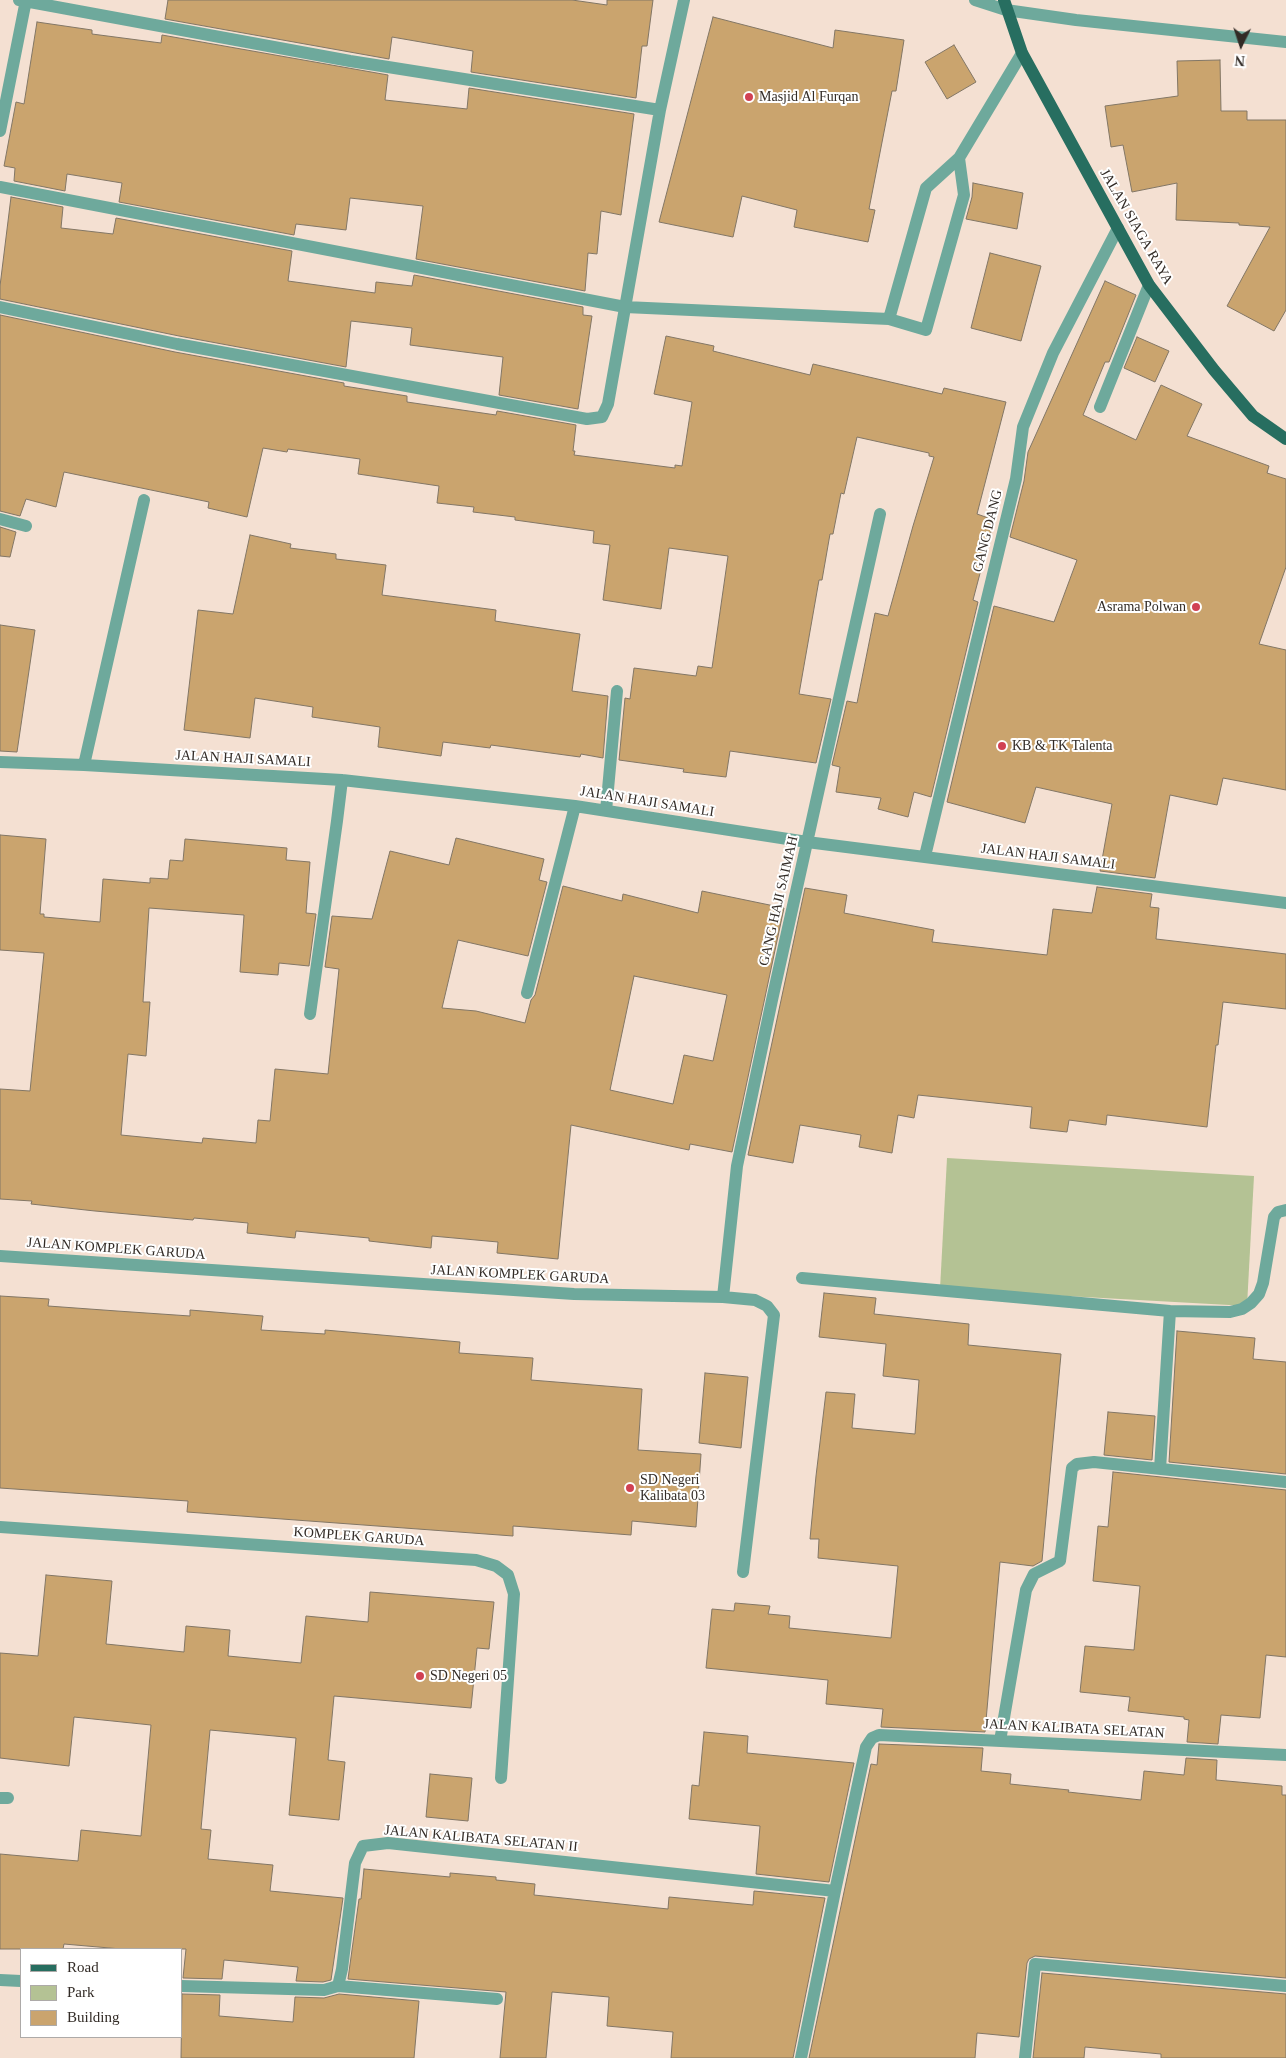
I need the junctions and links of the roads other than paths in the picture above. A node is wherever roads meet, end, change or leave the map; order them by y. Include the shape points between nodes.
1 (23, 0) edge
2 (684, 0) edge
3 (975, 0) edge
4 (1005, 5) edge
5 (1286, 42) edge
6 (1022, 53) junction
7 (660, 110) junction
8 (0, 132) edge
9 (959, 158) junction
10 (0, 187) edge
11 (1118, 228) junction
12 (1149, 286) junction
13 (0, 307) edge
14 (625, 307) junction
15 (889, 318) junction
16 (1100, 407) dead end
17 (1286, 439) edge
18 (144, 500) dead end
19 (880, 514) dead end
20 (0, 519) edge
21 (26, 526) dead end
22 (617, 690) dead end
23 (0, 762) edge
24 (84, 765) junction
25 (342, 780) junction
26 (575, 806) junction
27 (606, 811) junction
28 (807, 842) junction
29 (925, 856) junction
30 (1286, 903) edge
31 (527, 993) dead end
32 (310, 1014) dead end
33 (1286, 1210) edge
34 (0, 1256) edge
35 (802, 1278) dead end
36 (724, 1296) junction
37 (1170, 1311) junction
38 (1160, 1469) junction
39 (1286, 1482) edge
40 (0, 1527) edge
41 (743, 1572) dead end
42 (1000, 1741) junction
43 (1286, 1755) edge
44 (501, 1778) dead end
45 (835, 1891) junction
46 (0, 1980) edge
47 (20, 1981) edge
48 (182, 1986) edge
49 (338, 1986) junction
50 (1286, 1986) edge
51 (497, 1999) dead end
52 (801, 2058) edge
53 (1025, 2058) edge

1 - 7 street via 350,61
1 - 8 street
2 - 7 street
3 - 4 street
4 - 5 street via 1076,20
4 - 6 main road, JALAN SIAGA RAYA
6 - 9 street
6 - 11 main road, JALAN SIAGA RAYA
7 - 14 street
9 - 15 street via 926,188
9 - 15 street via 964,195 926,330
10 - 14 street
11 - 12 main road, JALAN SIAGA RAYA
11 - 29 street, GANG DANG via 1053,353 1023,427 1016,479
12 - 16 street
12 - 17 main road, JALAN SIAGA RAYA via 1253,416
13 - 14 street via 187,346 587,419 602,417 608,404
14 - 15 street
18 - 24 street
19 - 28 street, GANG HAJI SAIMAH
20 - 21 street
22 - 27 street
23 - 24 street, JALAN HAJI SAMALI
24 - 25 street, JALAN HAJI SAMALI
25 - 26 street, JALAN HAJI SAMALI
25 - 32 street
26 - 27 street, JALAN HAJI SAMALI
26 - 31 street
27 - 28 street, JALAN HAJI SAMALI
28 - 29 street, JALAN HAJI SAMALI
28 - 36 street, GANG HAJI SAIMAH via 737,1166
29 - 30 street, JALAN HAJI SAMALI
33 - 37 street via 1274,1217 1263,1283 1251,1303 1242,1310 1230,1312
34 - 36 street, JALAN KOMPLEK GARUDA via 574,1294
35 - 37 street
36 - 41 street, JALAN KOMPLEK GARUDA via 755,1300 767,1306 774,1315
37 - 38 street
38 - 39 street
38 - 42 street via 1094,1462 1077,1464 1072,1468 1060,1561 1034,1574 1026,1590
40 - 44 street, KOMPLEK GARUDA via 476,1560 496,1566 508,1575 514,1594
42 - 43 street, JALAN KALIBATA SELATAN
42 - 45 street, JALAN KALIBATA SELATAN via 879,1735 872,1738 866,1747
45 - 49 street, JALAN KALIBATA SELATAN II via 388,1843 363,1846 355,1864
45 - 52 street
46 - 47 street
48 - 49 street via 324,1990
49 - 51 street
50 - 53 street via 1035,1964

